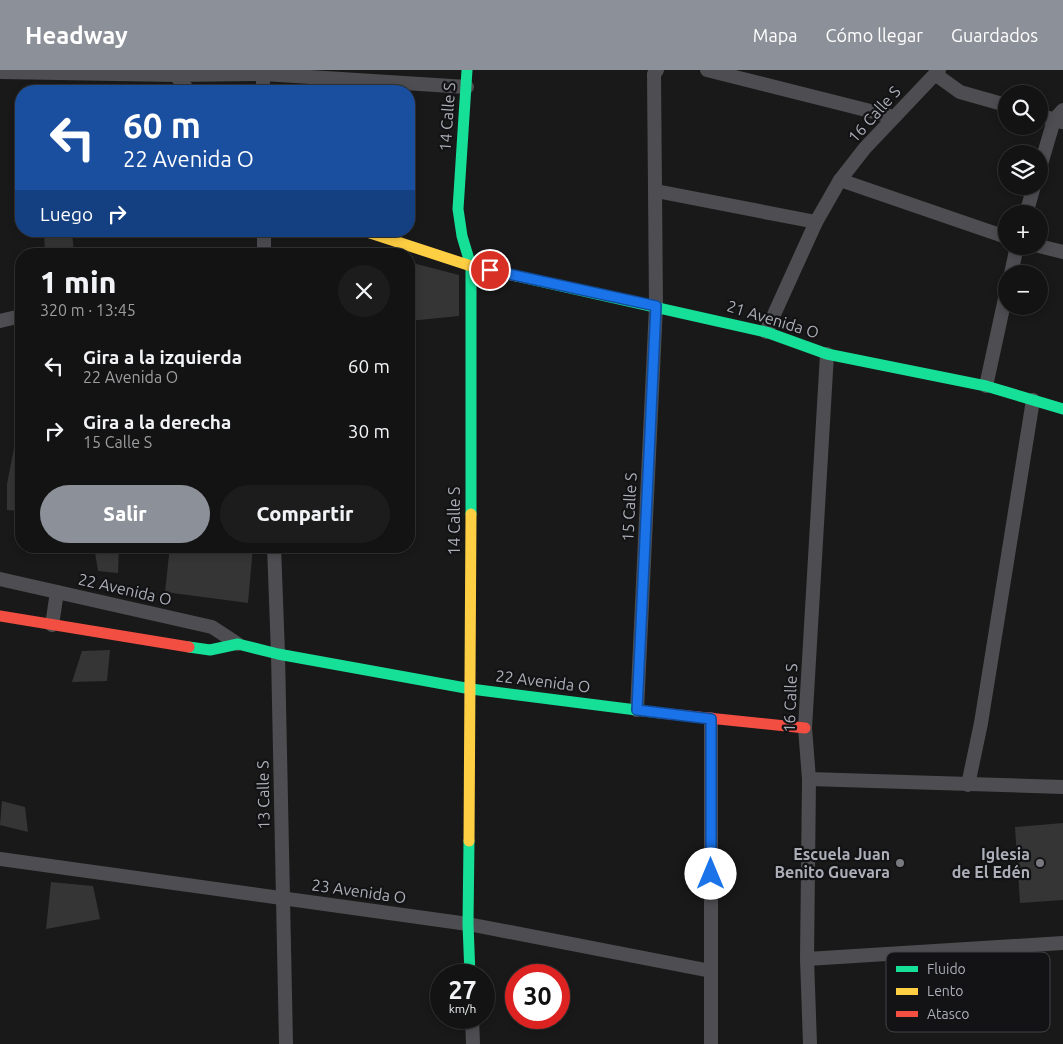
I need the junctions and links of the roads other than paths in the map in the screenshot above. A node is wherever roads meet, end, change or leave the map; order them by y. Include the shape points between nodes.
1 (467, 70) edge
2 (657, 70) edge
3 (707, 70) edge
4 (0, 72) edge
5 (173, 72) edge
6 (263, 72) edge
7 (937, 72) edge
8 (185, 85) edge
9 (263, 85) edge
10 (467, 87) junction
11 (998, 104) edge
12 (894, 117) junction
13 (1060, 117) edge
14 (1048, 148) edge
15 (840, 180) junction
16 (656, 191) junction
17 (816, 222) junction
18 (998, 234) edge
19 (382, 237) edge
20 (1048, 248) edge
21 (1063, 252) edge
22 (471, 266) junction
23 (656, 306) junction
24 (1001, 315) edge
25 (15, 317) edge
26 (0, 321) edge
27 (766, 332) junction
28 (827, 354) junction
29 (986, 386) junction
30 (1033, 400) junction
31 (1063, 409) edge
32 (274, 553) edge
33 (0, 579) edge
34 (57, 592) junction
35 (0, 616) edge
36 (52, 625) junction
37 (238, 644) junction
38 (278, 654) junction
39 (471, 689) junction
40 (637, 710) junction
41 (711, 719) junction
42 (806, 728) junction
43 (809, 779) junction
44 (968, 785) junction
45 (1063, 787) edge
46 (0, 860) edge
47 (282, 898) junction
48 (468, 924) junction
49 (1063, 944) edge
50 (926, 952) edge
51 (886, 954) edge
52 (807, 959) junction
53 (470, 964) edge
54 (711, 971) junction
55 (472, 1029) edge
56 (286, 1044) edge
57 (473, 1044) edge
58 (711, 1044) edge
59 (810, 1044) edge

1 - 10 street, 14 Calle S
2 - 16 street, 15 Calle S via 654,74
3 - 12 street
4 - 5 street
5 - 6 street
5 - 8 street
6 - 9 street
6 - 10 street
7 - 11 street via 960,92
7 - 12 street, 16 Calle S
10 - 22 street, 14 Calle S via 458,209
12 - 15 street, 16 Calle S
13 - 14 street
15 - 17 street, 16 Calle S
15 - 18 street
16 - 17 street
16 - 23 street, 15 Calle S
17 - 27 street, 16 Calle S
19 - 22 street, 21 Avenida O
20 - 21 street
22 - 23 street, 21 Avenida O
22 - 39 street, 14 Calle S
23 - 27 street, 21 Avenida O
23 - 40 street, 15 Calle S
24 - 29 street
25 - 26 street
27 - 28 street, 21 Avenida O
28 - 29 street, 21 Avenida O
28 - 42 street, 16 Calle S
29 - 30 street, 21 Avenida O
30 - 31 street, 21 Avenida O
30 - 44 street
32 - 38 street, 13 Calle S
33 - 34 street, 22 Avenida O
34 - 36 street
34 - 37 street, 22 Avenida O via 212,626
35 - 36 street
36 - 37 street via 210,650
37 - 38 street, 22 Avenida O
38 - 39 street, 22 Avenida O
38 - 47 street, 13 Calle S
39 - 40 street, 22 Avenida O
39 - 48 street, 14 Calle S
40 - 41 street, 22 Avenida O
41 - 42 street, 22 Avenida O
41 - 54 street
42 - 43 street, 16 Calle S
43 - 44 street
43 - 52 street, 16 Calle S
44 - 45 street
46 - 47 street, 23 Avenida O
47 - 48 street, 23 Avenida O
47 - 56 street, 13 Calle S
48 - 53 street, 14 Calle S
48 - 54 street, 23 Avenida O
49 - 50 street
51 - 52 street
52 - 59 street, 16 Calle S
54 - 58 street
55 - 57 street

